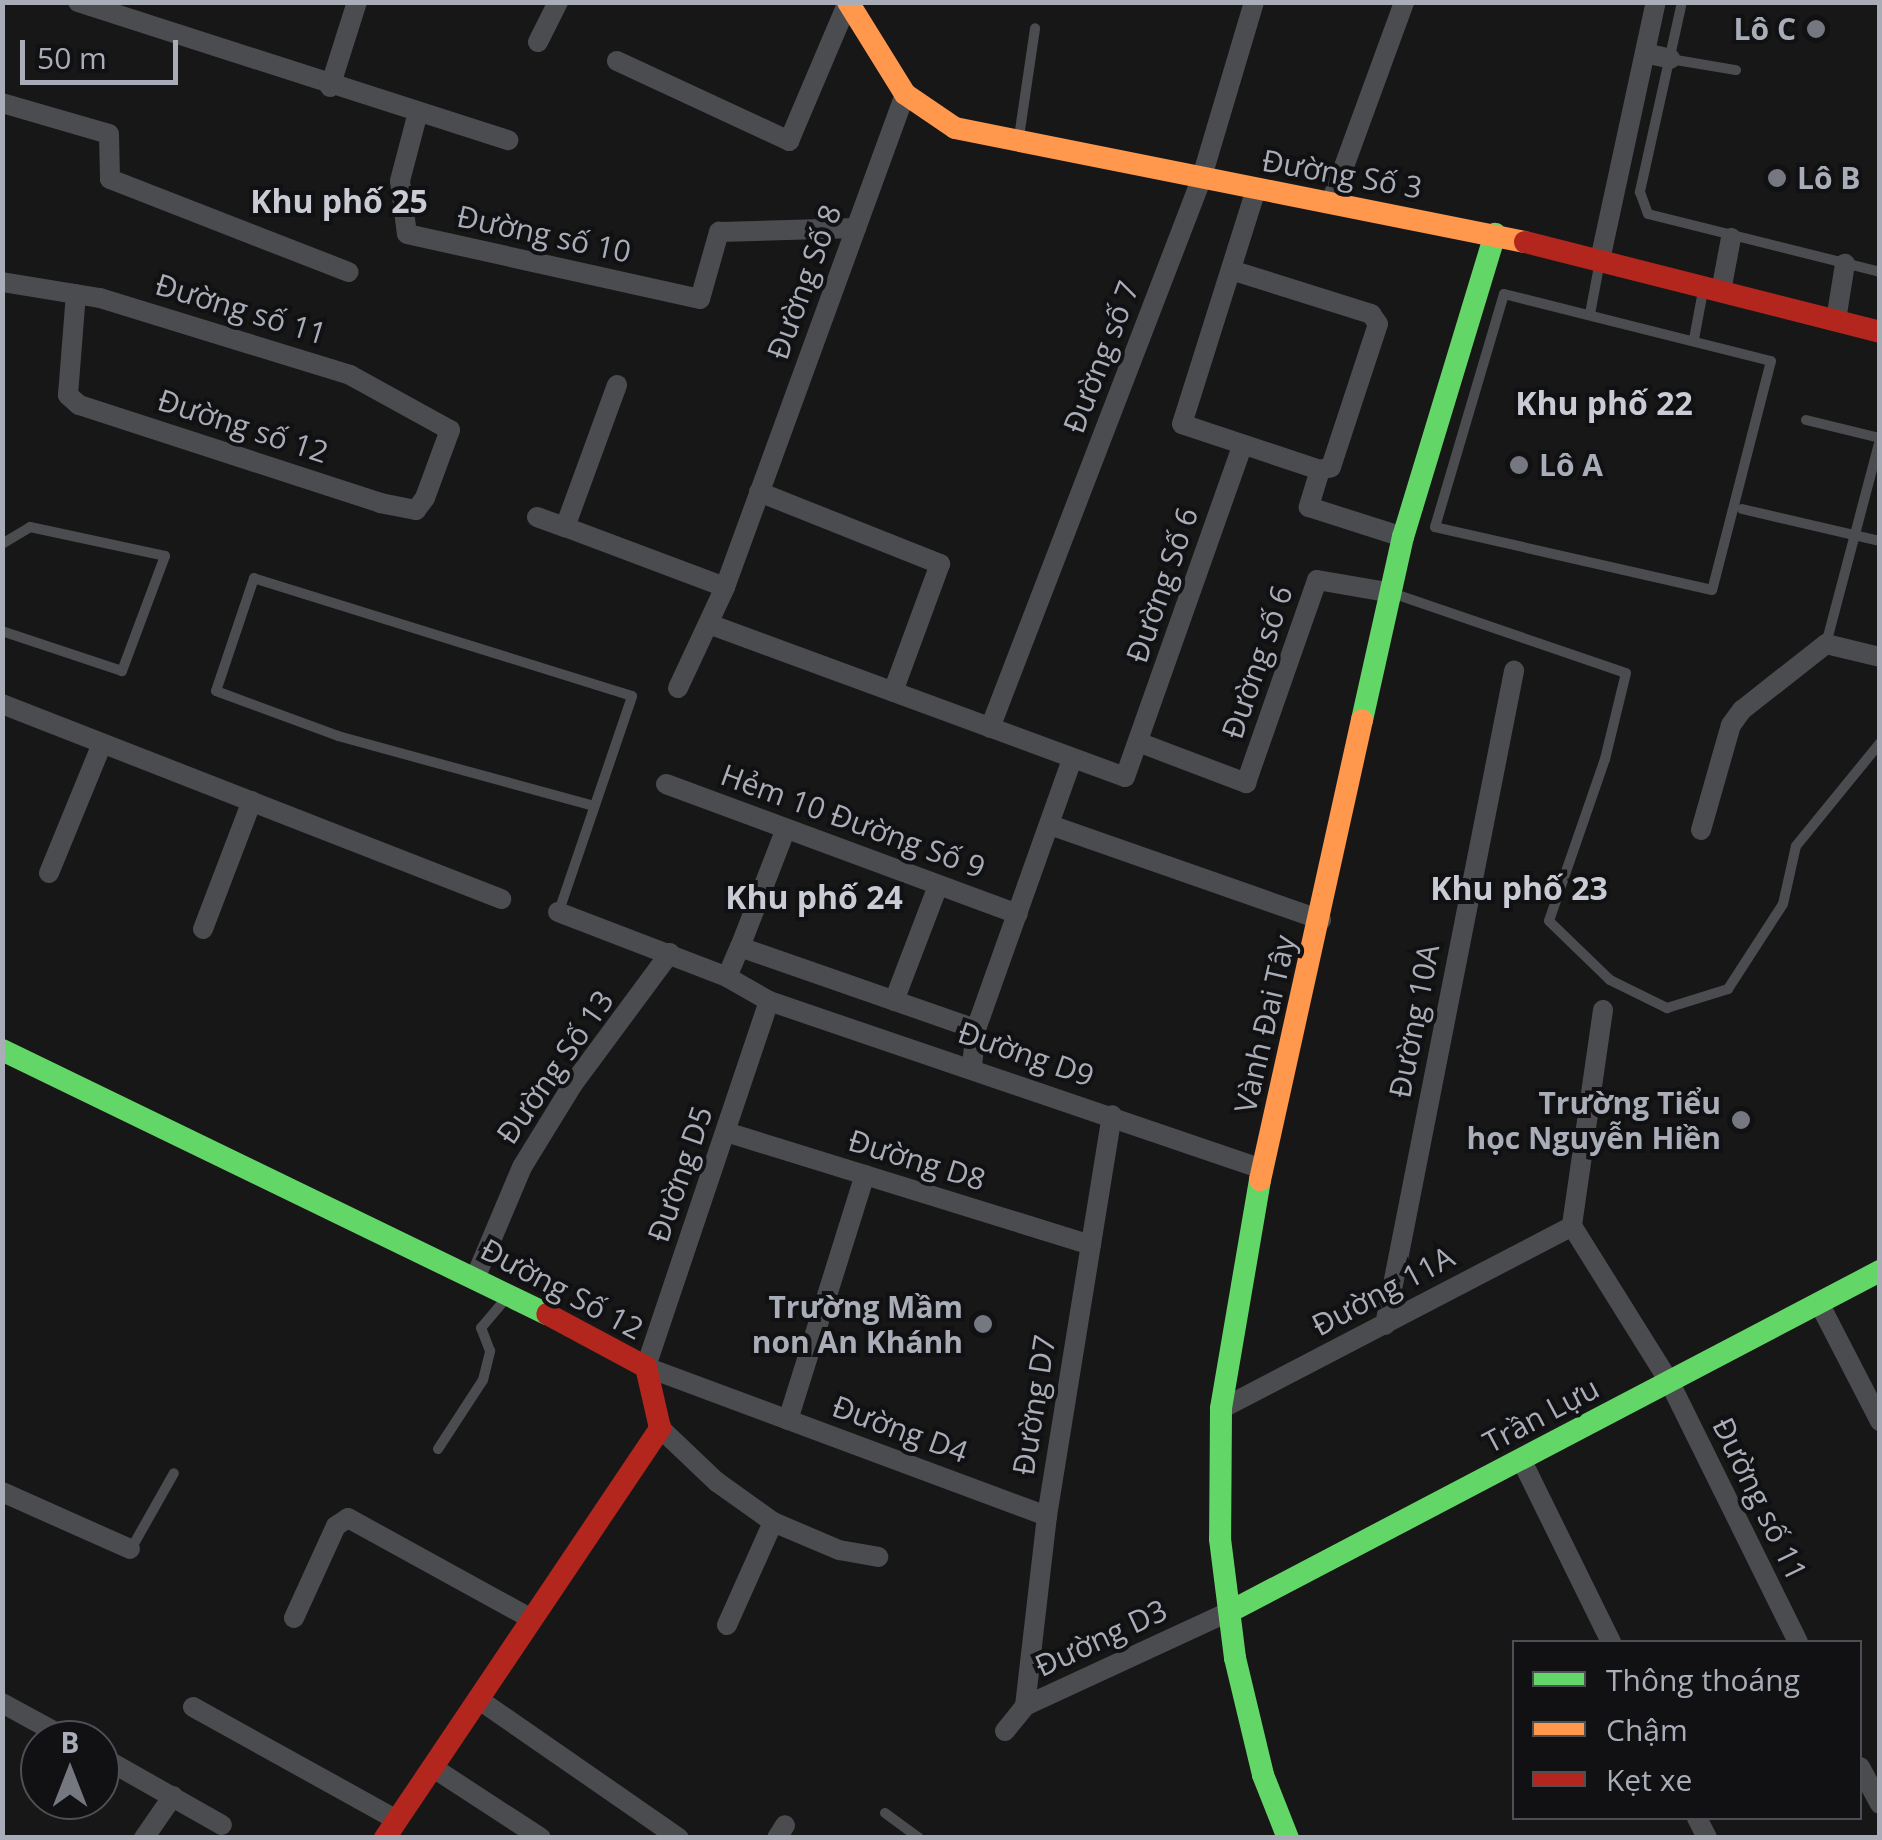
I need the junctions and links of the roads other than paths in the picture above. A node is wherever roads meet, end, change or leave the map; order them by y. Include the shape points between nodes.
1 (78, 2) edge
2 (357, 2) edge
3 (558, 2) edge
4 (848, 2) edge
5 (1254, 2) edge
6 (1404, 2) edge
7 (1656, 2) edge
8 (1682, 2) edge
9 (1035, 28) dead end
10 (538, 42) dead end
11 (1645, 53) junction
12 (1670, 59) junction
13 (617, 62) dead end
14 (1736, 70) dead end
15 (330, 87) junction
16 (905, 94) junction
17 (2, 103) edge
18 (416, 116) junction
19 (508, 140) dead end
20 (1018, 144) junction
21 (1201, 180) junction
22 (1256, 189) junction
23 (1331, 202) junction
24 (856, 228) junction
25 (1495, 234) junction
26 (1731, 238) junction
27 (1600, 260) junction
28 (1845, 264) junction
29 (1231, 270) junction
30 (348, 272) dead end
31 (1880, 272) edge
32 (2, 282) edge
33 (1712, 289) junction
34 (76, 294) junction
35 (1590, 314) junction
36 (1836, 320) junction
37 (1880, 332) edge
38 (1694, 339) junction
39 (617, 385) dead end
40 (1806, 420) dead end
41 (450, 430) joint
42 (1880, 439) edge
43 (1242, 447) junction
44 (1320, 470) junction
45 (759, 492) junction
46 (1742, 509) dead end
47 (537, 518) dead end
48 (565, 528) junction
49 (1854, 535) junction
50 (1403, 537) junction
51 (1880, 540) edge
52 (2, 544) edge
53 (724, 587) junction
54 (1392, 594) junction
55 (709, 624) junction
56 (2, 631) edge
57 (1826, 644) junction
58 (1880, 657) edge
59 (1514, 671) dead end
60 (678, 688) dead end
61 (893, 692) junction
62 (2, 704) edge
63 (990, 728) junction
64 (1138, 742) junction
65 (102, 744) junction
66 (1880, 744) edge
67 (1071, 762) junction
68 (666, 784) dead end
69 (252, 801) junction
70 (594, 806) junction
71 (1053, 826) junction
72 (1702, 830) dead end
73 (785, 831) junction
74 (49, 872) dead end
75 (938, 886) junction
76 (501, 899) dead end
77 (558, 912) joint
78 (1018, 914) junction
79 (1320, 920) junction
80 (203, 929) dead end
81 (740, 947) junction
82 (670, 953) junction
83 (727, 977) junction
84 (769, 1000) junction
85 (894, 1001) junction
86 (1603, 1010) dead end
87 (976, 1029) junction
88 (2, 1050) edge
89 (972, 1066) junction
90 (1112, 1115) junction
91 (726, 1132) junction
92 (1262, 1169) junction
93 (865, 1175) junction
94 (1572, 1226) junction
95 (1090, 1245) junction
96 (1880, 1271) edge
97 (476, 1276) junction
98 (509, 1295) junction
99 (1819, 1303) junction
100 (1385, 1324) junction
101 (646, 1367) junction
102 (1669, 1382) junction
103 (1221, 1410) junction
104 (788, 1420) junction
105 (1880, 1421) edge
106 (660, 1428) junction
107 (438, 1449) dead end
108 (1521, 1459) junction
109 (174, 1473) dead end
110 (2, 1492) edge
111 (1047, 1516) junction
112 (773, 1522) junction
113 (130, 1549) joint
114 (878, 1556) dead end
115 (1231, 1611) junction
116 (294, 1618) dead end
117 (532, 1619) junction
118 (727, 1625) dead end
119 (1610, 1640) edge
120 (1797, 1640) edge
121 (478, 1699) junction
122 (2, 1703) edge
123 (1025, 1706) junction
124 (193, 1707) dead end
125 (33, 1720) edge
126 (1005, 1731) dead end
127 (120, 1767) edge
128 (432, 1767) junction
129 (1862, 1771) edge
130 (173, 1796) junction
131 (1880, 1804) edge
132 (885, 1813) dead end
133 (222, 1825) dead end
134 (391, 1829) edge
135 (144, 1838) edge
136 (541, 1838) edge
137 (679, 1838) edge
138 (918, 1838) edge
139 (1288, 1838) edge

1 - 15 street
2 - 15 street
3 - 10 street
4 - 13 street via 789,141
4 - 16 street, Đường Số 3
5 - 21 street, Đường số 7
6 - 23 street
7 - 11 street
8 - 12 lane
9 - 20 lane
11 - 12 street
11 - 27 street
12 - 14 lane
12 - 26 lane via 1640,192 1648,214
15 - 18 street
16 - 20 street, Đường Số 3 via 955,128
16 - 24 street, Đường Số 8
17 - 30 street via 108,134 110,179
18 - 19 street
18 - 24 street, Đường số 10 via 400,181 406,234 700,299 719,232
20 - 21 street, Đường Số 3
21 - 22 street, Đường Số 3
21 - 63 street, Đường số 7
22 - 23 street, Đường Số 3
22 - 29 street
23 - 25 street, Đường Số 3
24 - 45 street, Đường Số 8
25 - 27 street, Đường Số 3
25 - 50 street, Vành Đai Tây
26 - 28 lane
26 - 33 street
27 - 33 street, Đường Số 3
27 - 35 lane
28 - 31 lane
28 - 36 street
29 - 43 street via 1182,424
29 - 44 street via 1371,314 1378,324 1331,467
32 - 34 street, Đường số 11
33 - 36 street, Đường Số 3
33 - 38 lane
34 - 41 street, Đường số 11 via 321,364
34 - 41 street, Đường số 12 via 68,395 79,405 416,510
35 - 38 lane
35 - 38 lane via 1504,294 1435,528 1712,590 1771,361
36 - 37 street, Đường Số 3
39 - 48 street
40 - 42 lane
42 - 49 lane
43 - 44 street
43 - 64 street, Đường Số 6
44 - 50 street via 1308,507
45 - 53 street, Đường Số 8
45 - 61 street via 940,564
46 - 49 lane
47 - 48 street
48 - 53 street
49 - 51 lane
49 - 57 lane
50 - 54 street, Vành Đai Tây
52 - 56 lane via 30,527 165,556 122,670
53 - 55 street, Đường Số 8
54 - 64 street, Đường số 6 via 1317,580 1246,783
54 - 66 lane via 1626,673 1605,759 1549,921 1610,980 1667,1008 1728,989 1783,904 1796,846
54 - 79 street, Vành Đai Tây
55 - 60 street, Đường Số 8
55 - 61 street
57 - 58 street
57 - 72 street via 1731,724
59 - 100 street, Đường 10A
61 - 63 street
62 - 65 street
63 - 67 street
64 - 67 street, Đường Số 6 via 1125,777
65 - 69 street
65 - 74 street
67 - 71 street
68 - 73 street, Hẻm 10 Đường Số 9
69 - 76 street
69 - 80 street
70 - 70 lane via 338,736 216,692 254,578 632,696
70 - 77 lane
71 - 78 street
71 - 79 street
73 - 75 street, Hẻm 10 Đường Số 9
73 - 81 street
75 - 78 street, Hẻm 10 Đường Số 9
75 - 85 street
77 - 82 street, Đường D9
78 - 87 street
79 - 92 street, Vành Đai Tây
81 - 83 street
81 - 85 street
82 - 83 street, Đường D9
82 - 97 street, Đường Số 13 via 573,1084 522,1167
83 - 84 street, Đường D9
84 - 89 street, Đường D9
84 - 91 street, Đường D5
85 - 87 street
86 - 94 street
87 - 89 street
88 - 97 street, Đường Số 12
89 - 90 street, Đường D9
90 - 92 street, Đường D9
90 - 95 street, Đường D7
91 - 93 street, Đường D8
91 - 101 street, Đường D5
92 - 103 street, Vành Đai Tây
93 - 95 street, Đường D8
93 - 104 street, Đường D4
94 - 100 street, Đường 11A
94 - 102 street
95 - 111 street, Đường D7
96 - 99 street, Trần Lựu
97 - 98 street, Đường Số 12
98 - 101 street, Đường Số 12
98 - 107 lane via 482,1328 490,1351 483,1380
99 - 102 street, Trần Lựu
99 - 105 street
100 - 103 street, Đường 11A
101 - 104 street, Đường D4
101 - 106 street, Đường Số 12
102 - 108 street, Trần Lựu
102 - 120 street, Đường số 11
103 - 115 street, Vành Đai Tây via 1218,1508
104 - 111 street, Đường D4
106 - 112 street via 717,1482
106 - 117 street
108 - 115 street, Trần Lựu
108 - 119 street
109 - 113 lane via 140,1542
110 - 113 street
111 - 123 street, Đường D7
112 - 114 street via 839,1550
112 - 118 street
115 - 123 street, Đường D3
115 - 139 street, Vành Đai Tây via 1250,1732
116 - 117 street via 336,1526 348,1518
117 - 121 street
121 - 128 street
121 - 137 street
122 - 125 street
123 - 126 street, Đường D3
124 - 134 street
127 - 130 street
128 - 134 street
128 - 136 street
129 - 131 street
130 - 133 street
130 - 135 street
132 - 138 lane

